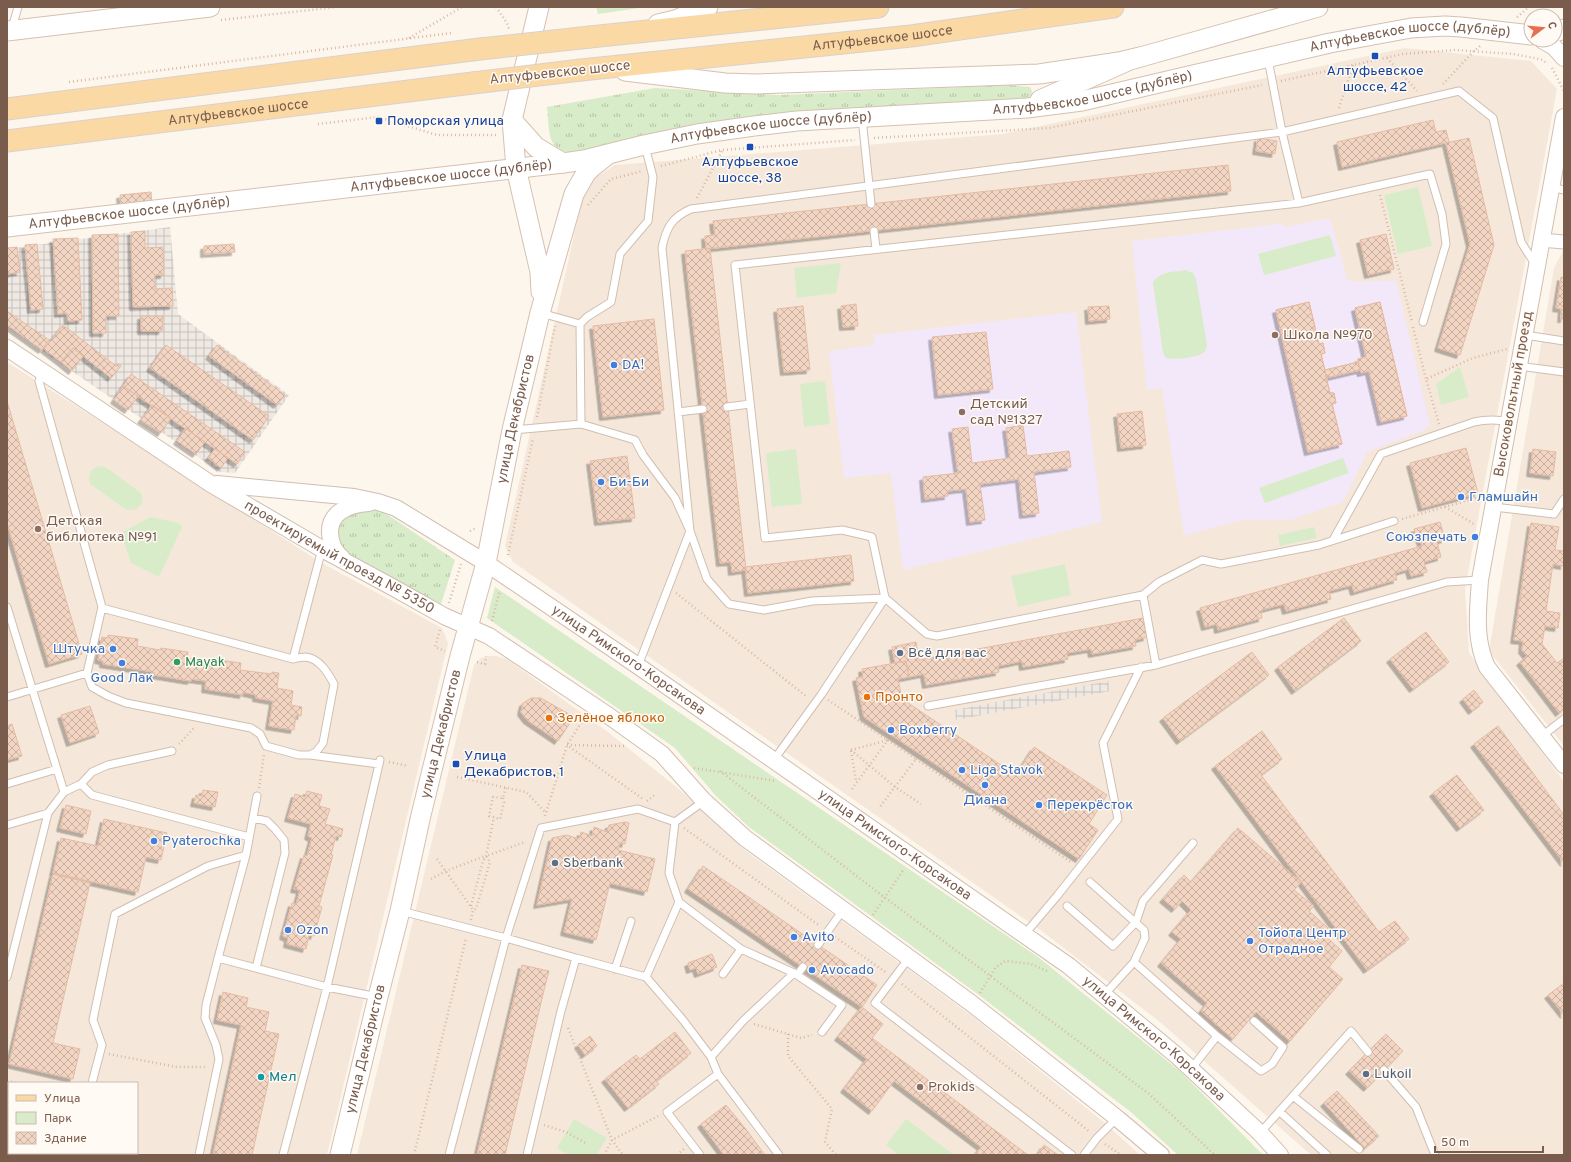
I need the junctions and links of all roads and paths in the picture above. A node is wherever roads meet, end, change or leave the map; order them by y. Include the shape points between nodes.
1 (18, 7) edge
2 (210, 7) edge
3 (462, 7) edge
4 (496, 7) edge
5 (540, 7) edge
6 (708, 7) edge
7 (878, 7) edge
8 (1113, 7) edge
9 (1318, 7) edge
10 (1529, 7) edge
11 (509, 30) dead end
12 (9, 31) edge
13 (1499, 32) junction
14 (429, 35) dead end
15 (613, 35) junction
16 (1523, 35) edge
17 (408, 38) junction
18 (1555, 48) edge
19 (1473, 52) junction
20 (1387, 57) junction
21 (1140, 58) junction
22 (1267, 58) junction
23 (1564, 58) edge
24 (1353, 65) junction
25 (606, 68) junction
26 (1020, 75) junction
27 (1081, 82) junction
28 (62, 83) dead end
29 (1272, 83) junction
30 (1144, 87) junction
31 (1564, 91) edge
32 (1427, 98) junction
33 (7, 109) edge
34 (1004, 109) junction
35 (1564, 117) edge
36 (862, 118) junction
37 (512, 120) junction
38 (1336, 120) junction
39 (318, 124) dead end
40 (1282, 132) junction
41 (499, 134) dead end
42 (864, 139) junction
43 (7, 141) edge
44 (644, 145) junction
45 (722, 150) junction
46 (617, 152) junction
47 (563, 163) junction
48 (516, 168) junction
49 (651, 169) junction
50 (1377, 185) junction
51 (869, 187) junction
52 (1557, 188) edge
53 (1299, 203) junction
54 (871, 204) dead end
55 (587, 206) dead end
56 (691, 209) junction
57 (7, 227) edge
58 (874, 230) dead end
59 (1541, 240) junction
60 (1564, 242) edge
61 (876, 249) junction
62 (1538, 268) junction
63 (548, 315) junction
64 (1423, 322) dead end
65 (580, 324) junction
66 (1524, 335) junction
67 (1564, 341) edge
68 (7, 348) edge
69 (1509, 349) dead end
70 (1519, 366) junction
71 (42, 370) junction
72 (1564, 372) edge
73 (1426, 379) junction
74 (750, 404) junction
75 (728, 407) dead end
76 (703, 409) dead end
77 (678, 412) junction
78 (1510, 422) junction
79 (581, 424) junction
80 (534, 429) junction
81 (512, 430) junction
82 (1441, 433) junction
83 (211, 484) junction
84 (1564, 499) edge
85 (1495, 500) junction
86 (378, 502) junction
87 (1445, 507) junction
88 (1394, 521) joint
89 (1476, 526) dead end
90 (690, 531) junction
91 (1334, 540) junction
92 (322, 549) junction
93 (508, 555) dead end
94 (347, 562) junction
95 (461, 563) dead end
96 (486, 563) junction
97 (1480, 580) junction
98 (668, 587) junction
99 (500, 590) dead end
100 (1143, 595) junction
101 (885, 598) junction
102 (448, 604) dead end
103 (7, 607) edge
104 (102, 608) junction
105 (492, 622) dead end
106 (441, 626) dead end
107 (468, 626) junction
108 (444, 651) dead end
109 (486, 656) dead end
110 (293, 659) junction
111 (476, 662) dead end
112 (1156, 665) junction
113 (638, 666) junction
114 (1141, 667) junction
115 (88, 672) junction
116 (32, 690) junction
117 (820, 696) junction
118 (7, 697) edge
119 (815, 703) junction
120 (928, 706) dead end
121 (204, 719) junction
122 (1564, 719) edge
123 (584, 720) dead end
124 (1542, 736) junction
125 (888, 740) junction
126 (567, 745) junction
127 (266, 746) junction
128 (624, 746) dead end
129 (851, 750) junction
130 (172, 751) joint
131 (310, 755) junction
132 (916, 759) junction
133 (773, 761) junction
134 (379, 762) junction
135 (1564, 765) edge
136 (408, 766) dead end
137 (869, 766) junction
138 (691, 767) dead end
139 (57, 769) junction
140 (720, 771) junction
141 (457, 777) dead end
142 (783, 782) dead end
143 (856, 782) junction
144 (7, 784) edge
145 (81, 784) junction
146 (506, 787) junction
147 (895, 787) junction
148 (852, 789) dead end
149 (64, 792) junction
150 (257, 796) joint
151 (503, 798) junction
152 (704, 801) junction
153 (921, 804) dead end
154 (652, 806) dead end
155 (879, 808) dead end
156 (48, 813) junction
157 (546, 813) junction
158 (494, 817) junction
159 (253, 818) junction
160 (675, 822) junction
161 (7, 825) edge
162 (541, 828) junction
163 (249, 837) junction
164 (537, 838) junction
165 (1193, 843) dead end
166 (246, 855) junction
167 (486, 856) junction
168 (437, 858) dead end
169 (905, 867) dead end
170 (1080, 868) junction
171 (446, 871) junction
172 (431, 879) dead end
173 (1090, 882) dead end
174 (884, 897) junction
175 (680, 902) junction
176 (470, 906) junction
177 (1067, 906) dead end
178 (473, 910) junction
179 (843, 910) junction
180 (400, 911) junction
181 (872, 917) dead end
182 (631, 921) dead end
183 (1136, 922) junction
184 (468, 928) junction
185 (1024, 935) junction
186 (506, 938) junction
187 (818, 945) dead end
188 (741, 949) junction
189 (218, 958) junction
190 (576, 958) junction
191 (909, 958) junction
192 (1134, 962) junction
193 (803, 967) dead end
194 (256, 968) junction
195 (615, 968) junction
196 (723, 974) dead end
197 (795, 974) junction
198 (1055, 974) dead end
199 (990, 975) junction
200 (7, 977) edge
201 (646, 977) junction
202 (326, 986) junction
203 (979, 994) dead end
204 (1104, 995) junction
205 (378, 998) junction
206 (561, 1011) junction
207 (743, 1021) junction
208 (1254, 1021) dead end
209 (822, 1032) joint
210 (788, 1034) junction
211 (1217, 1036) junction
212 (100, 1052) junction
213 (1368, 1052) dead end
214 (712, 1056) junction
215 (217, 1068) junction
216 (1191, 1069) junction
217 (1384, 1070) dead end
218 (718, 1074) junction
219 (92, 1082) edge
220 (1293, 1096) junction
221 (1279, 1111) junction
222 (667, 1112) junction
223 (1117, 1118) junction
224 (535, 1122) junction
225 (1260, 1133) junction
226 (612, 1140) junction
227 (587, 1144) dead end
228 (1359, 1150) dead end
229 (1154, 1153) edge
230 (199, 1155) edge
231 (283, 1155) edge
232 (340, 1155) edge
233 (414, 1155) edge
234 (449, 1155) edge
235 (527, 1155) edge
236 (604, 1155) edge
237 (623, 1155) edge
238 (700, 1155) edge
239 (779, 1155) edge
240 (836, 1155) edge
241 (1072, 1155) edge
242 (1084, 1155) edge
243 (1215, 1155) edge
244 (1280, 1155) edge
245 (1327, 1155) edge
246 (1435, 1155) edge

1 - 12 lane
2 - 12 main road
3 - 17 path
4 - 11 path
5 - 37 main road, улица Декабристов
6 - 15 main road via 675,20
7 - 15 main road
8 - 25 main road, Алтуфьевское шоссе via 911,36
9 - 21 main road
10 - 13 path
13 - 16 main road, Алтуфьевское шоссе (дублёр)
13 - 19 path
13 - 22 main road, Алтуфьевское шоссе (дублёр) via 1444,26 1411,28
14 - 17 path
15 - 33 main road, bridge via 480,49
17 - 28 path
18 - 23 street
19 - 20 path via 1455,50
19 - 31 path via 1513,54 1543,60 1553,69
19 - 32 path
20 - 24 path
20 - 32 path
21 - 26 main road via 1066,71
21 - 27 main road
22 - 29 lane
22 - 30 main road, Алтуфьевское шоссе (дублёр)
24 - 29 path
24 - 38 path
25 - 26 main road via 742,84
25 - 43 main road, Алтуфьевское шоссе, bridge
26 - 27 main road
27 - 30 main road via 1125,88
27 - 34 main road via 1033,103
29 - 40 lane
29 - 42 path via 1049,128
30 - 34 main road, Алтуфьевское шоссе (дублёр) via 1082,101
32 - 38 lane
32 - 62 lane via 1460,91 1493,118 1521,242
34 - 36 main road, Алтуфьевское шоссе (дублёр)
35 - 52 street, Высоковольтный проезд
36 - 42 lane
36 - 44 main road, Алтуфьевское шоссе (дублёр) via 754,126
37 - 47 main road via 536,147
37 - 48 main road, улица Декабристов
38 - 40 lane
39 - 41 path via 378,117 437,135
40 - 51 lane
40 - 53 lane
42 - 45 path
42 - 51 lane
44 - 46 main road, Алтуфьевское шоссе (дублёр)
44 - 49 lane
45 - 49 path
45 - 56 path
46 - 47 main road, Алтуфьевское шоссе (дублёр)
46 - 63 main road, улица Декабристов via 600,160 579,183 571,205
47 - 48 main road, Алтуфьевское шоссе (дублёр)
48 - 57 main road, Алтуфьевское шоссе (дублёр)
48 - 63 main road, улица Декабристов
49 - 55 path via 611,179
49 - 65 lane via 654,176 648,221 620,254 611,302
50 - 53 lane
50 - 64 lane via 1430,174 1442,214 1446,244
50 - 73 path
51 - 54 lane
51 - 56 lane
52 - 59 street, Высоковольтный проезд
53 - 61 lane
56 - 77 lane via 680,214 674,221 665,234 662,248
58 - 61 lane
59 - 60 street
59 - 62 street, Высоковольтный проезд
61 - 74 lane via 735,265
62 - 66 street, Высоковольтный проезд
63 - 65 lane
63 - 80 path
63 - 81 main road, улица Декабристов
65 - 79 lane
66 - 67 lane
66 - 70 street, Высоковольтный проезд
68 - 71 street, проектируемый проезд № 5350
69 - 73 path via 1473,358
70 - 72 lane
70 - 78 street, Высоковольтный проезд
71 - 83 street, проектируемый проезд № 5350
71 - 104 lane via 39,381
73 - 82 path
74 - 75 lane
74 - 101 lane via 765,538 842,530 872,537
76 - 77 lane
77 - 90 lane
78 - 82 lane via 1488,419
78 - 85 street, Высоковольтный проезд
79 - 80 lane
79 - 90 lane via 635,440 675,498
80 - 81 lane
80 - 93 path
81 - 96 main road, улица Декабристов
82 - 91 lane via 1381,454
83 - 86 street, проектируемый проезд № 5350 via 354,497
83 - 92 street, проектируемый проезд № 5350
84 - 85 lane via 1554,514
85 - 87 path
85 - 97 street, Высоковольтный проезд
86 - 94 street via 347,507 331,521 331,543 336,553
86 - 96 street, проектируемый проезд № 5350 via 396,508
87 - 88 path
87 - 89 path
88 - 91 lane
90 - 98 lane
90 - 101 lane via 707,580 729,604 764,610 812,601
91 - 100 lane via 1221,564 1202,560 1159,582
92 - 94 street, проектируемый проезд № 5350
92 - 110 lane
94 - 107 street, проектируемый проезд № 5350 via 444,616
95 - 102 path
96 - 107 main road, улица Декабристов
96 - 113 street, улица Римского-Корсакова
97 - 112 lane via 1448,582
97 - 124 street, Высоковольтный проезд via 1477,630 1482,655 1487,667
98 - 113 lane
98 - 119 path
99 - 105 path
100 - 101 lane via 937,636 928,634
100 - 112 lane
101 - 117 lane
103 - 116 lane
104 - 110 lane
104 - 115 lane
106 - 108 path via 435,647
107 - 152 street via 489,636 662,754
107 - 180 main road, улица Декабристов
109 - 111 path via 484,664
110 - 131 lane via 306,657 314,660 322,666 334,684 322,743 316,752
112 - 114 lane
113 - 133 street, улица Римского-Корсакова
114 - 120 lane
114 - 170 lane via 1104,744 1118,819
115 - 116 lane
115 - 121 lane via 92,687 108,696 126,703
116 - 118 lane
116 - 139 lane
117 - 119 lane
117 - 125 path
119 - 133 lane
121 - 127 lane via 250,728 260,734
121 - 130 path
122 - 124 lane
123 - 126 path
124 - 135 street, Высоковольтный проезд
125 - 129 path
125 - 132 path
125 - 137 path
126 - 128 path
126 - 154 path
126 - 157 path
127 - 131 lane via 299,755
127 - 150 path
129 - 137 path
129 - 143 path
130 - 145 lane via 108,765 92,772
131 - 134 lane
132 - 147 path
132 - 170 path
133 - 185 street, улица Римского-Корсакова
134 - 136 path
134 - 202 lane
137 - 143 path
137 - 147 path
138 - 140 path
139 - 144 lane
139 - 149 lane
140 - 142 path
140 - 174 path
141 - 146 path
143 - 148 path
145 - 149 lane
145 - 163 lane via 92,794
146 - 151 path
146 - 157 path via 526,792
147 - 153 path
147 - 155 path
149 - 156 lane
150 - 159 lane
151 - 158 path via 500,819
151 - 158 path via 493,796 489,816
152 - 160 lane
152 - 179 street via 745,838
156 - 161 lane
156 - 200 lane
157 - 162 path
158 - 167 path
159 - 163 lane
159 - 194 lane via 266,821 275,829 284,840 285,853
160 - 162 lane via 638,809
160 - 175 lane via 669,873
162 - 164 lane
163 - 166 lane
164 - 167 path
164 - 186 lane
165 - 183 lane via 1143,901
166 - 189 lane
166 - 212 lane via 208,866 115,914 93,1020 102,1046
167 - 171 path
167 - 176 path
167 - 178 path via 490,862 476,909
168 - 171 path
169 - 174 path
170 - 185 lane
171 - 172 path
171 - 176 path
173 - 183 lane
174 - 181 path
174 - 199 path
175 - 188 lane
175 - 201 lane
176 - 178 path
177 - 183 lane via 1113,946
178 - 184 path
179 - 187 lane
179 - 191 street
180 - 184 lane
180 - 205 main road, улица Декабристов
182 - 195 lane
183 - 192 lane via 1144,930 1145,938
184 - 186 lane
184 - 233 path
185 - 204 street, улица Римского-Корсакова via 1069,966
186 - 190 lane
186 - 234 lane
188 - 196 lane
188 - 197 lane
189 - 194 lane
189 - 215 lane via 205,1018 216,1046 219,1059
190 - 195 lane
190 - 206 lane
191 - 223 street via 971,1003
191 - 241 lane via 875,1003
192 - 204 lane
192 - 211 lane
193 - 197 lane
194 - 202 lane
195 - 201 lane
197 - 207 lane
197 - 209 lane via 842,1005
198 - 199 path via 1031,964 1005,961
199 - 203 path
199 - 243 path via 1148,1093
201 - 214 lane
202 - 205 lane
202 - 231 lane
204 - 216 street, улица Римского-Корсакова
205 - 232 main road, улица Декабристов
206 - 224 lane
206 - 226 path
207 - 210 path
207 - 214 lane
208 - 211 lane via 1283,1047 1272,1064 1261,1071
209 - 210 path via 801,1038
210 - 240 path via 788,1056 832,1109 825,1142
211 - 216 lane
212 - 215 path via 177,1067
212 - 219 lane
213 - 220 lane via 1351,1031
214 - 218 lane
215 - 230 lane
216 - 225 street, улица Римского-Корсакова
217 - 246 lane via 1416,1107
218 - 222 lane
218 - 239 lane
220 - 221 lane
220 - 228 lane
221 - 225 lane
221 - 245 lane
222 - 226 path
222 - 238 lane
223 - 229 street
223 - 242 lane
224 - 227 path via 566,1132
224 - 235 lane
225 - 244 street, улица Римского-Корсакова
226 - 236 path
226 - 237 path

